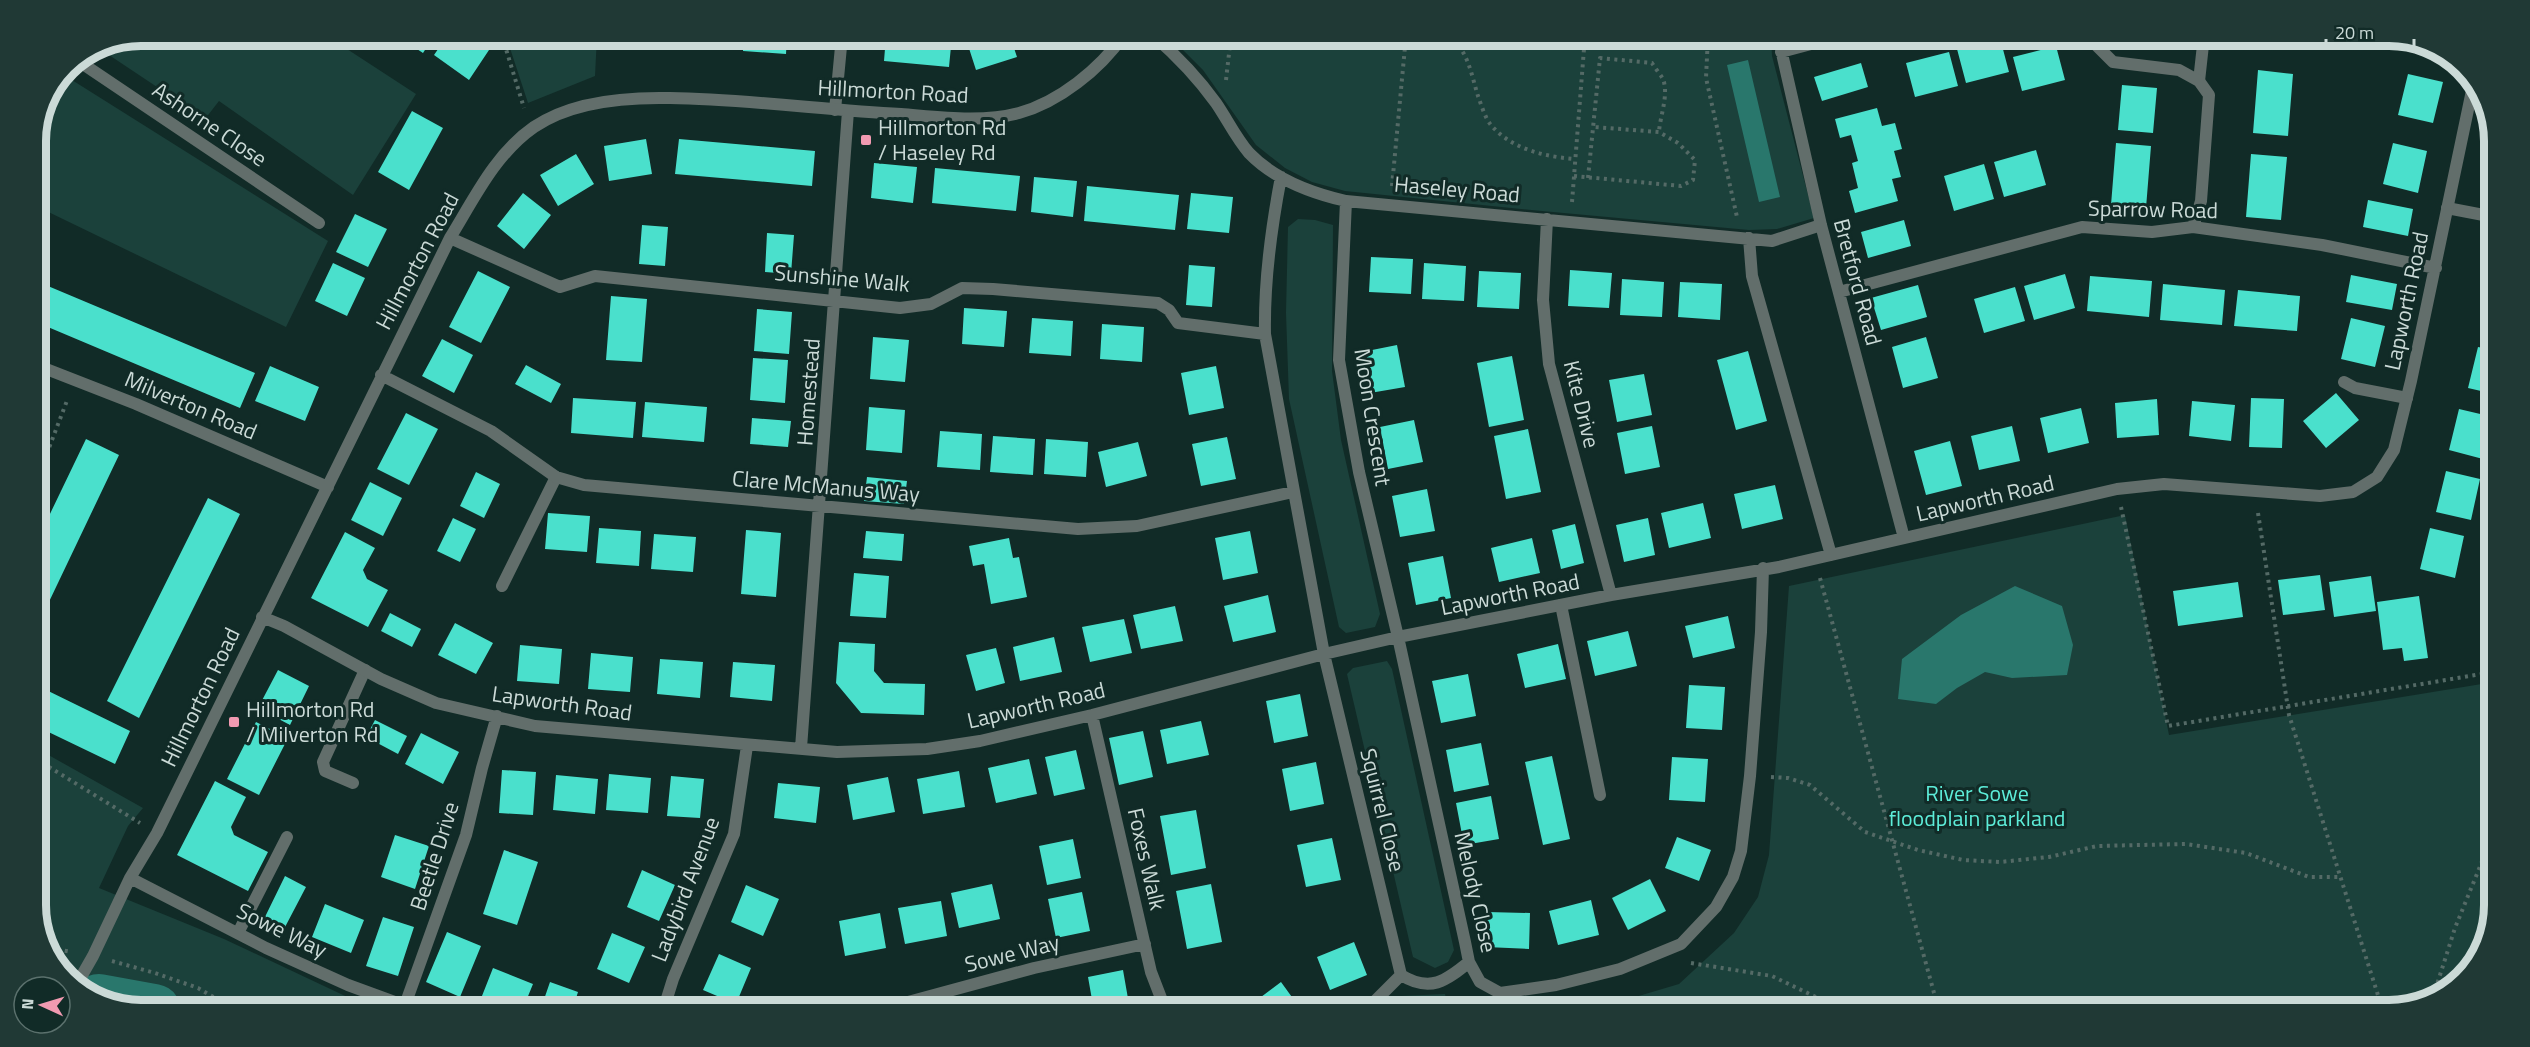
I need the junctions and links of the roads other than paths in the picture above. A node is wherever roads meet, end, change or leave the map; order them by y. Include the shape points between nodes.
1 (843, 46) edge
2 (1116, 46) edge
3 (1165, 46) edge
4 (1780, 46) edge
5 (1804, 46) edge
6 (2097, 46) edge
7 (2203, 46) edge
8 (1781, 52) junction
9 (85, 65) edge
10 (2199, 81) junction
11 (2471, 95) edge
12 (842, 110) junction
13 (1281, 177) junction
14 (1346, 201) junction
15 (2447, 208) junction
16 (2483, 215) edge
17 (1547, 219) junction
18 (319, 223) dead end
19 (1821, 225) junction
20 (2193, 227) junction
21 (450, 238) junction
22 (1749, 238) junction
23 (2436, 268) junction
24 (1839, 292) junction
25 (835, 300) junction
26 (1264, 334) junction
27 (47, 369) edge
28 (381, 375) junction
29 (2344, 382) dead end
30 (2407, 398) junction
31 (556, 477) junction
32 (328, 487) junction
33 (1293, 492) junction
34 (820, 508) junction
35 (1904, 538) junction
36 (1831, 555) junction
37 (1763, 568) junction
38 (502, 586) dead end
39 (1611, 595) junction
40 (1561, 605) junction
41 (262, 617) junction
42 (1398, 637) junction
43 (1324, 654) junction
44 (365, 670) junction
45 (1092, 715) junction
46 (497, 716) junction
47 (747, 746) junction
48 (801, 748) junction
49 (352, 783) dead end
50 (1600, 795) dead end
51 (287, 837) dead end
52 (130, 878) junction
53 (238, 933) junction
54 (1145, 944) junction
55 (1469, 962) junction
56 (1401, 975) junction
57 (80, 978) edge
58 (390, 1000) edge
59 (407, 1000) edge
60 (666, 1000) edge
61 (916, 1000) edge
62 (1162, 1000) edge
63 (1376, 1000) edge

1 - 12 street, Homestead
2 - 12 street, Hillmorton Road via 1086,75 1054,97 1019,113 956,118
3 - 13 street, Haseley Road via 1215,102 1250,153
4 - 8 street, Bretford Road
5 - 8 street
6 - 10 street via 2113,62 2179,70
7 - 10 street
8 - 19 street, Bretford Road
9 - 18 street, Ashorne Close
10 - 20 street via 2209,95 2201,201
11 - 15 street, Lapworth Road
12 - 21 street, Hillmorton Road via 652,98 588,105 555,115 510,148 488,174
12 - 25 street, Homestead
13 - 14 street, Haseley Road via 1312,193
13 - 26 street via 1267,275
14 - 17 street, Haseley Road
14 - 42 street, Moon Crescent via 1339,360 1359,472
15 - 16 street
15 - 23 street, Lapworth Road
17 - 22 street, Haseley Road
17 - 39 street, Kite Drive via 1543,300 1549,364
19 - 22 street, Haseley Road via 1772,241
19 - 24 street, Bretford Road
20 - 23 street, Sparrow Road via 2322,245
20 - 24 street, Sparrow Road via 2152,232 2082,227
21 - 25 street, Sunshine Walk via 560,287 595,276
21 - 28 street, Hillmorton Road
22 - 36 street via 1752,276
23 - 30 street, Lapworth Road
24 - 35 street, Bretford Road
25 - 26 street, Sunshine Walk via 900,308 931,304 962,288 993,289 1158,303 1178,323
25 - 34 street, Homestead
26 - 33 street
27 - 32 street, Milverton Road
28 - 31 street, Clare McManus Way via 491,431
28 - 32 street, Hillmorton Road
29 - 30 street via 2355,388
30 - 35 street, Lapworth Road via 2394,450 2377,477 2352,492 2293,496 2164,484 2117,489
31 - 34 street, Clare McManus Way via 584,485
31 - 38 street
32 - 41 street, Hillmorton Road
33 - 34 street, Clare McManus Way via 1137,526 1078,529
33 - 43 street
34 - 48 street, Homestead
35 - 36 street, Lapworth Road
36 - 37 street, Lapworth Road
37 - 39 street, Lapworth Road
37 - 55 street, Melody Close via 1750,776 1741,852 1733,877 1716,907 1681,944 1620,969 1556,985 1500,993 1480,982
39 - 40 street, Lapworth Road
40 - 42 street, Lapworth Road
40 - 50 street
41 - 44 street, Lapworth Road
41 - 52 street, Hillmorton Road via 157,833
42 - 43 street, Lapworth Road
42 - 55 street, Melody Close
43 - 45 street, Lapworth Road
43 - 56 street, Squirrel Close
44 - 46 street, Lapworth Road via 436,703
44 - 49 street via 323,762 325,771
45 - 48 street, Lapworth Road via 927,749 837,752
45 - 54 street, Foxes Walk
46 - 47 street, Lapworth Road via 535,726
46 - 59 street, Beetle Drive via 466,836
47 - 48 street, Lapworth Road
47 - 60 street, Ladybird Avenue via 734,834
51 - 53 street
52 - 53 street, Sowe Way
52 - 57 street, Hillmorton Road
53 - 58 street, Sowe Way via 348,986
54 - 61 street, Sowe Way
54 - 62 street, Foxes Walk
55 - 56 street via 1451,977 1432,984 1415,983
56 - 63 street

